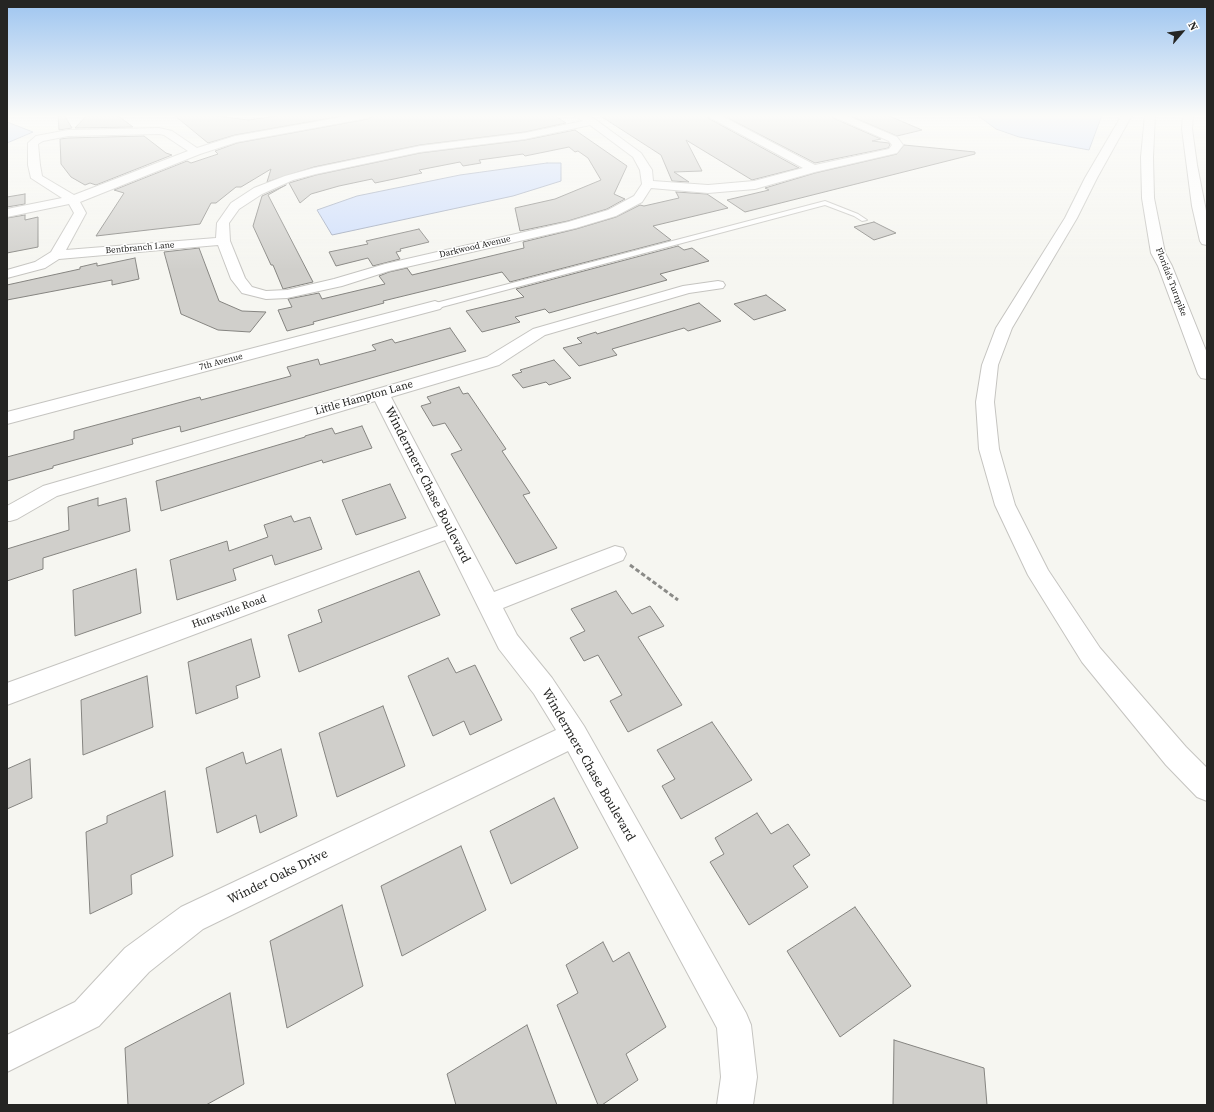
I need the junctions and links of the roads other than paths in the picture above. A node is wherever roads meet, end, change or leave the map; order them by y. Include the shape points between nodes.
1 (34, 167) edge
2 (158, 167) edge
3 (334, 167) edge
4 (644, 167) edge
5 (810, 167) edge
6 (823, 167) edge
7 (1097, 167) edge
8 (1147, 167) edge
9 (1191, 167) edge
10 (814, 169) junction
11 (648, 184) junction
12 (73, 200) junction
13 (7, 213) edge
14 (864, 220) dead end
15 (223, 241) junction
16 (1207, 241) edge
17 (56, 255) junction
18 (7, 274) edge
19 (718, 285) dead end
20 (435, 306) joint
21 (1207, 374) edge
22 (380, 393) junction
23 (7, 418) edge
24 (10, 514) dead end
25 (450, 530) junction
26 (615, 554) road end
27 (489, 604) junction
28 (7, 694) edge
29 (574, 735) junction
30 (1207, 787) edge
31 (7, 1054) edge
32 (735, 1105) edge

1 - 12 main road via 37,178
2 - 12 main road
3 - 15 main road via 289,178 258,191 235,206 223,223
4 - 11 main road
5 - 10 main road
6 - 10 main road
7 - 30 main road via 1071,218 1004,328 990,365 985,402 989,448 1005,505 1039,575 1091,655 1176,756
8 - 21 main road, Florida's Turnpike via 1148,198 1158,253
9 - 16 main road
10 - 11 main road via 755,185 730,188
11 - 15 main road, Darkwood Avenue via 638,200 612,213 287,294 266,295 247,290 238,279
12 - 13 main road
12 - 17 main road via 80,213
14 - 20 lane via 825,203
15 - 17 main road, Bentbranch Lane
17 - 18 main road via 40,265
19 - 22 main road, Little Hampton Lane via 688,289 539,332 493,360
20 - 23 main road, 7th Avenue
22 - 24 main road, Little Hampton Lane via 50,491
22 - 25 main road, Windermere Chase Boulevard
25 - 27 main road, Windermere Chase Boulevard
25 - 28 main road, Huntsville Road
26 - 27 main road
27 - 29 main road, Windermere Chase Boulevard via 508,642 543,686
29 - 31 main road, Winder Oaks Drive via 192,918 137,960 87,1014
29 - 32 main road, Windermere Chase Boulevard via 734,1025 739,1077

